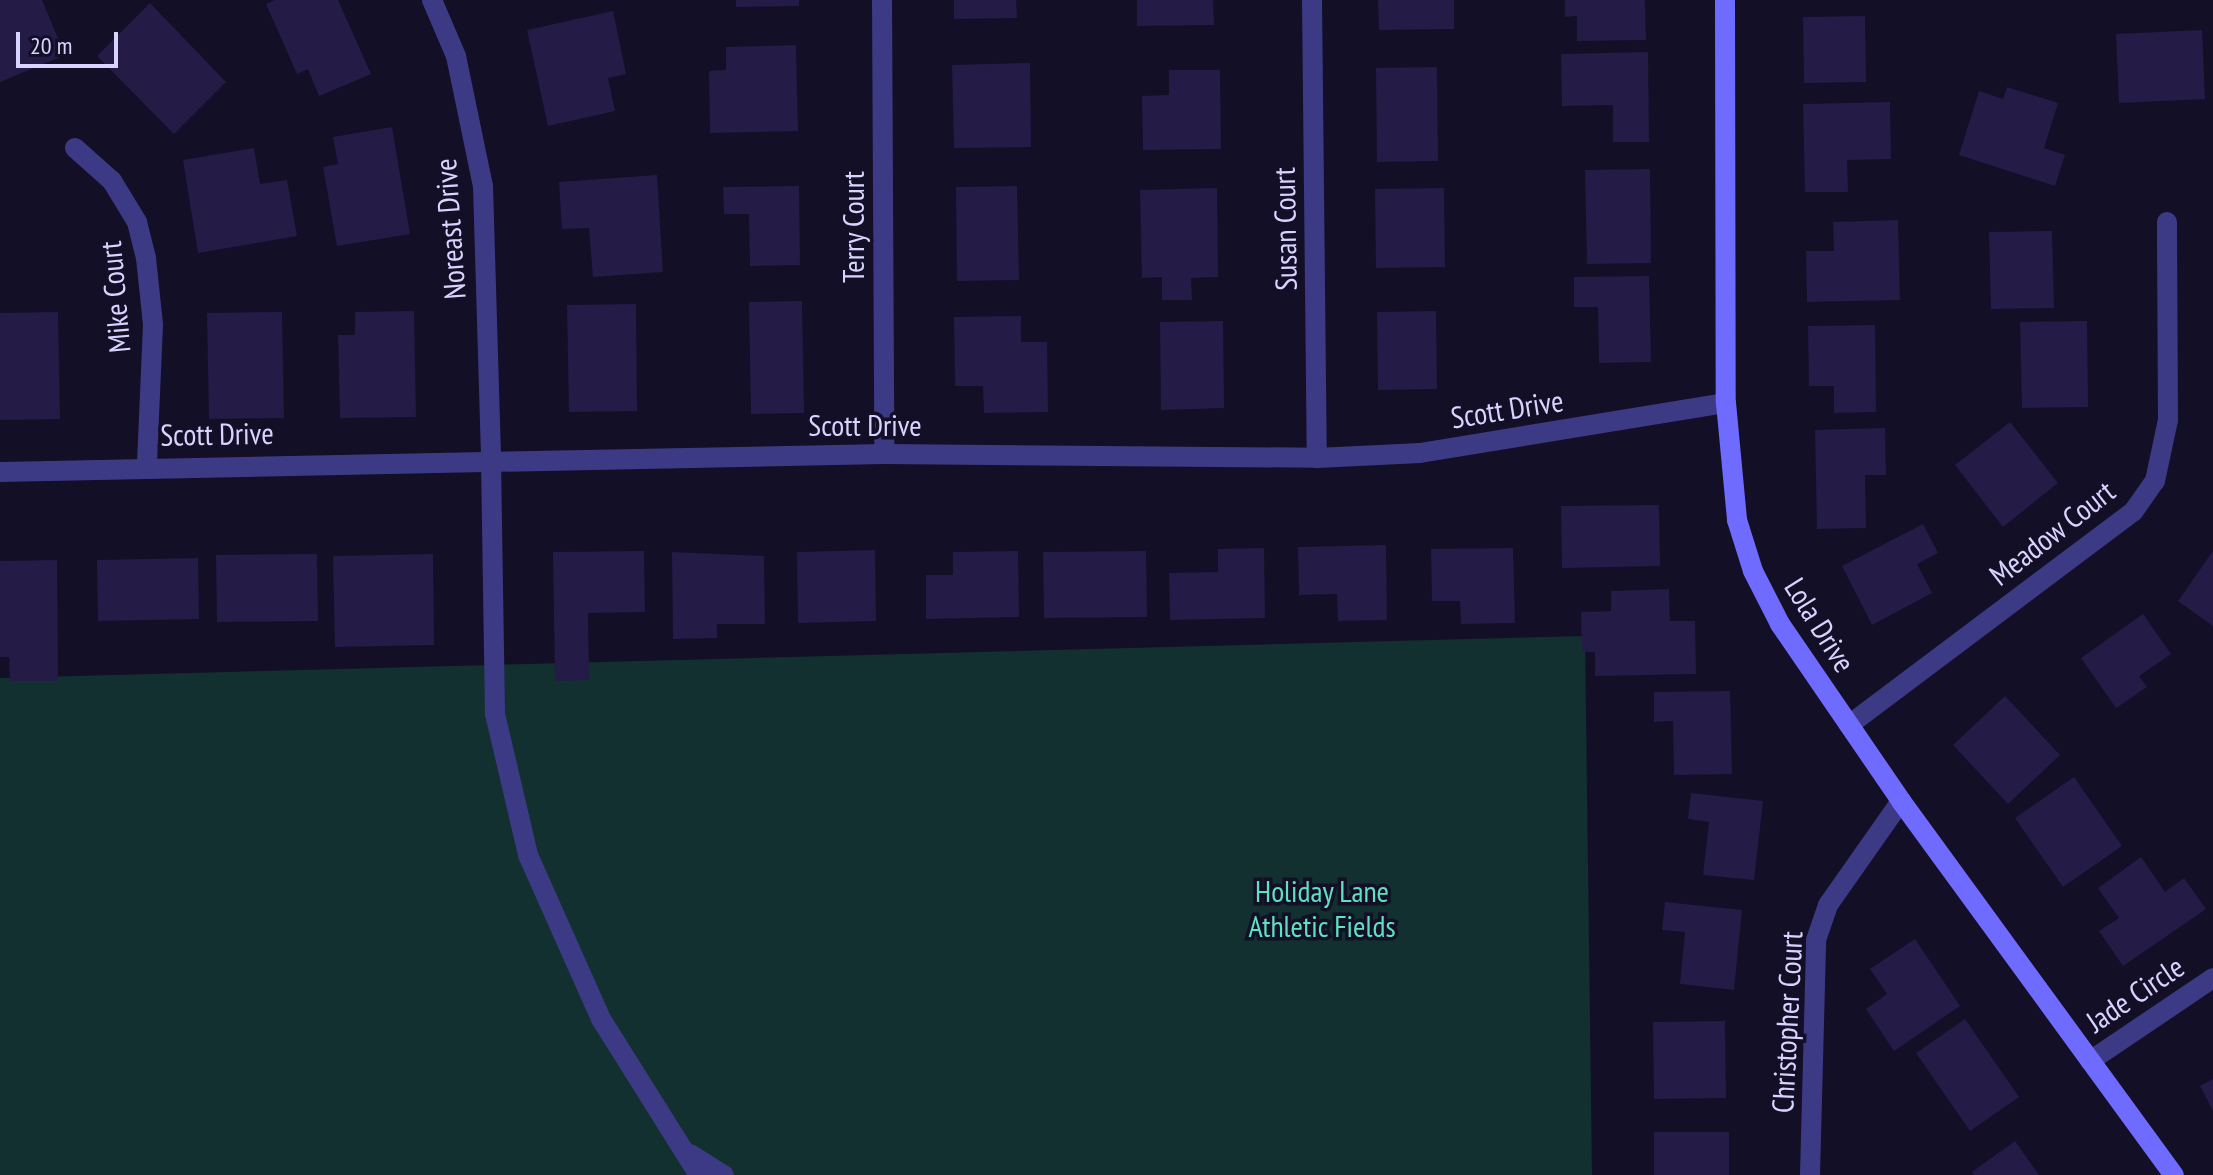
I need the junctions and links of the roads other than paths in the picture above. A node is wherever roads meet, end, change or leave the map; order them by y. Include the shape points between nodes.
1 (432, 0) edge
2 (882, 0) edge
3 (1312, 0) edge
4 (1725, 0) edge
5 (75, 148) dead end
6 (2167, 222) dead end
7 (1726, 403) junction
8 (884, 454) junction
9 (1317, 458) junction
10 (491, 460) junction
11 (147, 465) junction
12 (0, 472) edge
13 (1849, 725) junction
14 (1901, 801) junction
15 (2213, 978) edge
16 (2090, 1061) junction
17 (683, 1150) junction
18 (699, 1175) edge
19 (724, 1175) edge
20 (1810, 1175) edge
21 (2174, 1175) edge

1 - 10 street, Noreast Drive via 456,56 483,186
2 - 8 street, Terry Court
3 - 9 street, Susan Court
4 - 7 street, Lola Drive
5 - 11 street, Mike Court via 112,181 137,222 146,258 153,325
6 - 13 street, Meadow Court via 2168,420 2155,481 2133,512
7 - 9 street, Scott Drive via 1420,453
7 - 13 street, Lola Drive via 1737,520 1753,571 1780,624
8 - 9 street, Scott Drive
8 - 10 street, Scott Drive
10 - 11 street, Scott Drive
10 - 17 street, Noreast Drive via 495,714 528,855 601,1019
11 - 12 street, Scott Drive
13 - 14 street, Lola Drive
14 - 16 street, Lola Drive
14 - 20 street, Christopher Court via 1828,905 1816,940
15 - 16 street, Jade Circle
16 - 21 street, Lola Drive
17 - 18 street, Noreast Drive
17 - 19 street

